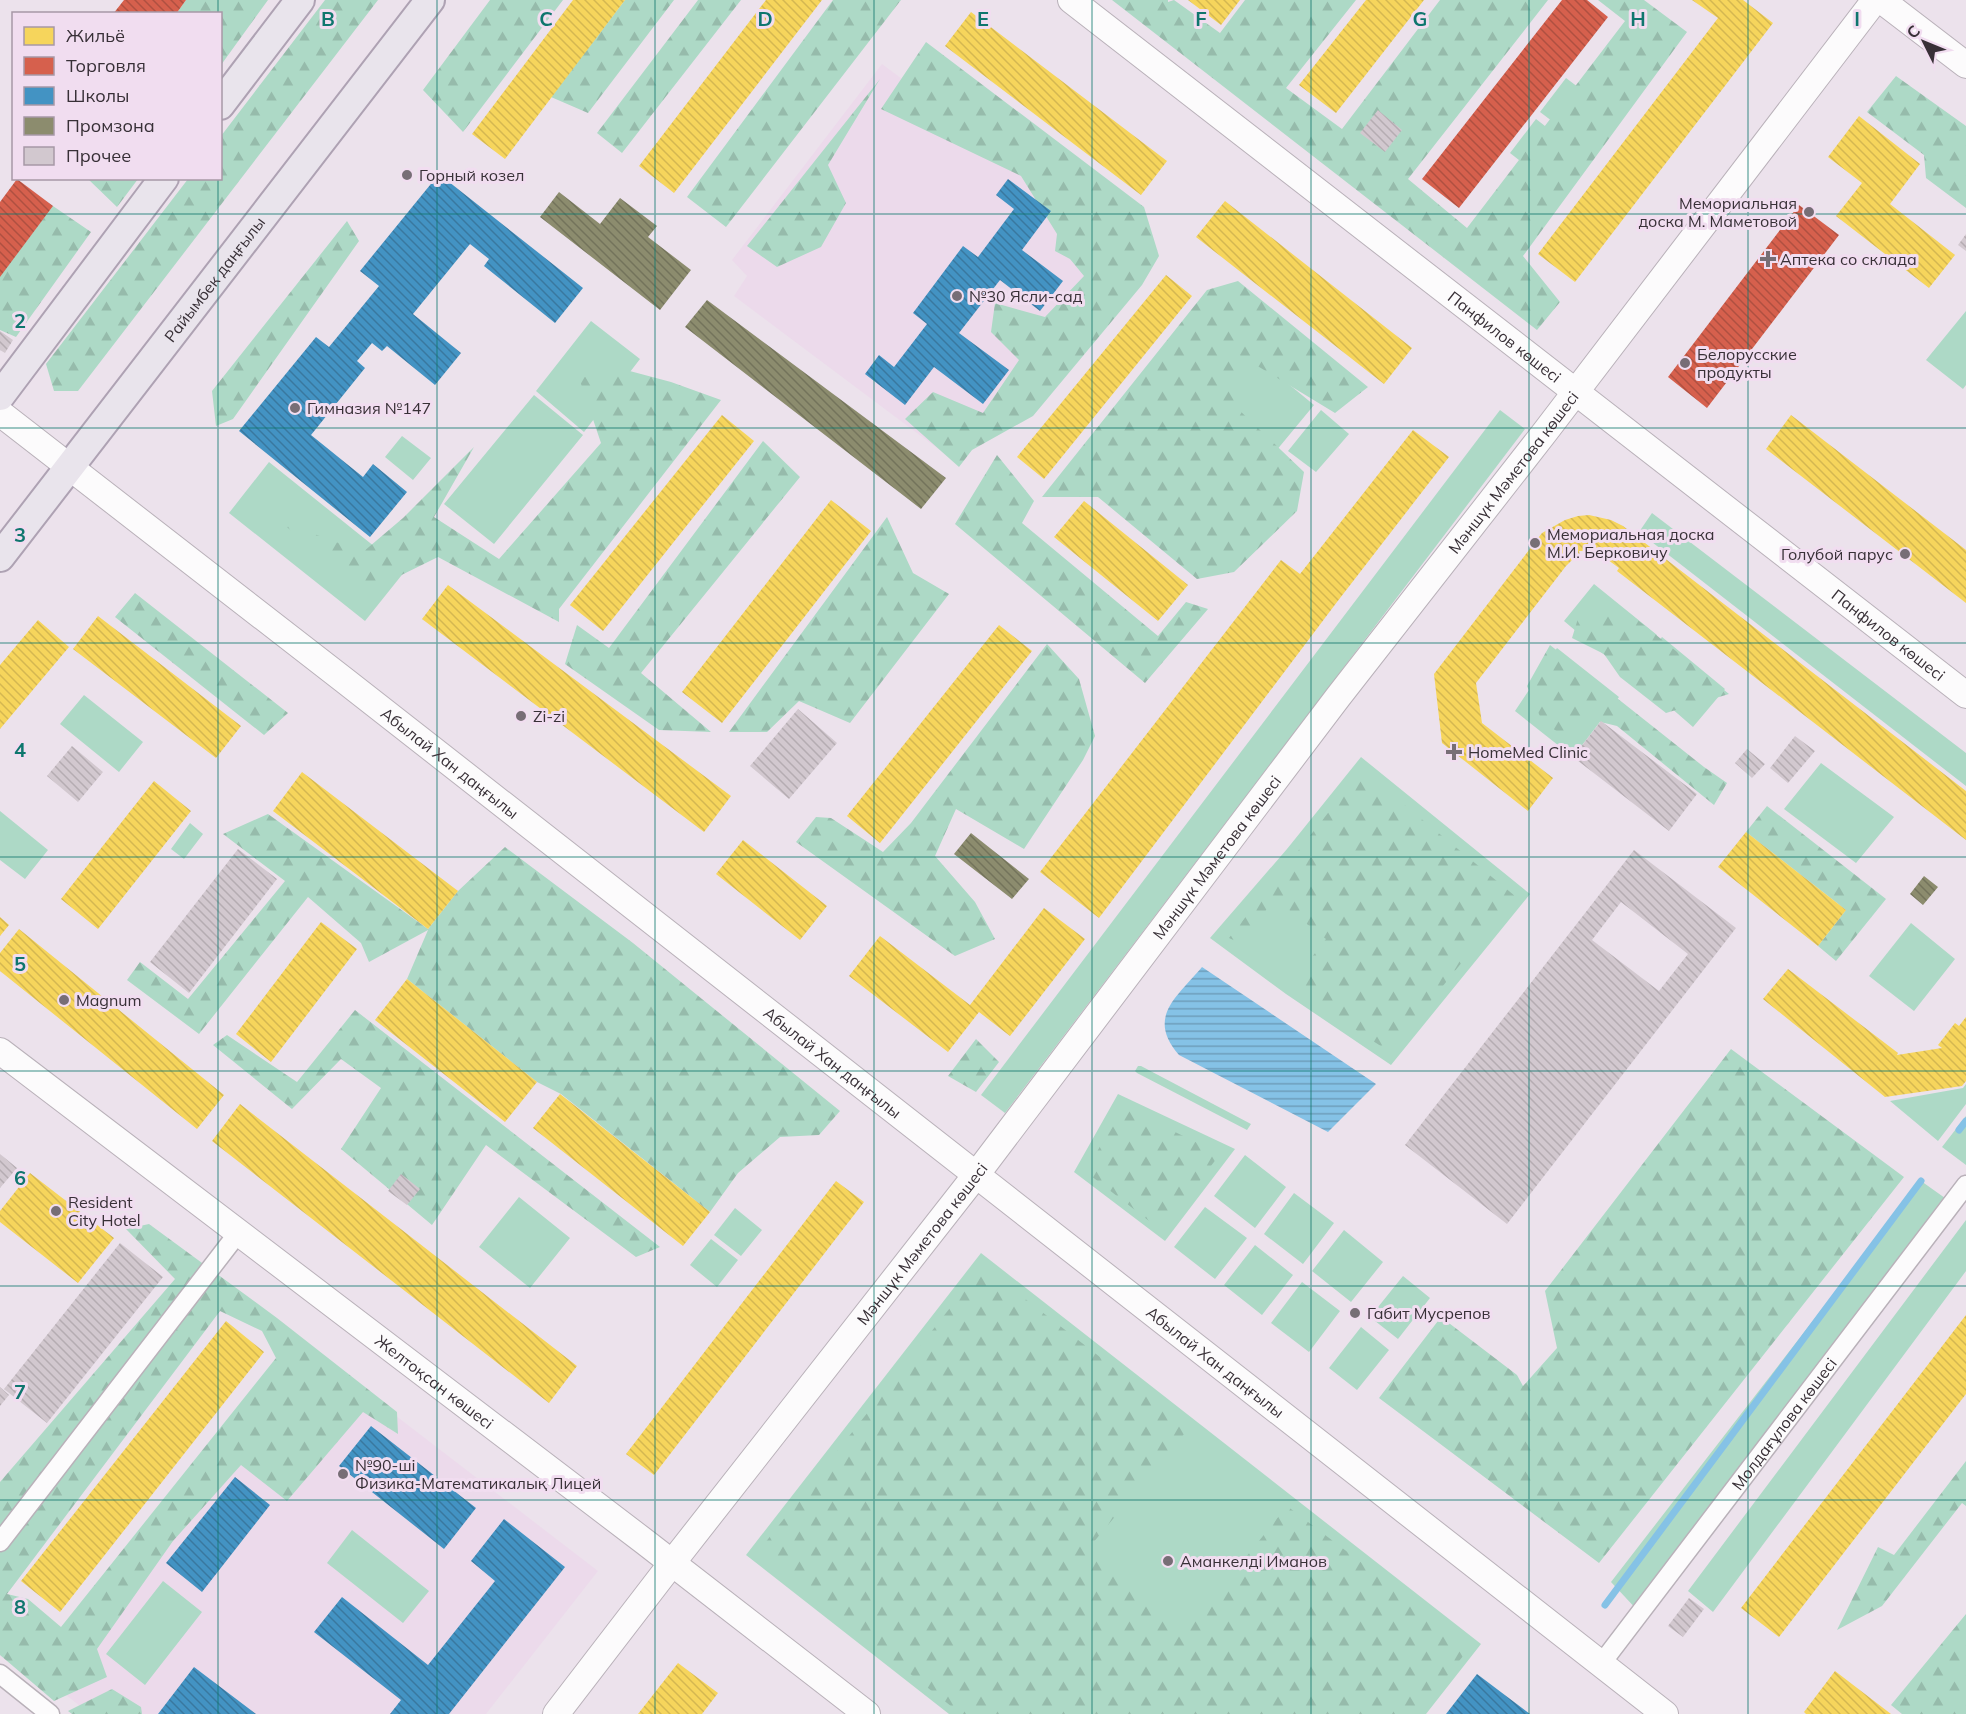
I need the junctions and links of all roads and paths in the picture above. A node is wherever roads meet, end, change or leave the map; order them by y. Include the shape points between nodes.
1 (300, 0) edge
2 (430, 0) edge
3 (1071, 0) edge
4 (1875, 0) edge
5 (1881, 0) edge
6 (1966, 66) edge
7 (222, 102) edge
8 (162, 180) edge
9 (1575, 393) junction
10 (0, 396) edge
11 (0, 413) edge
12 (71, 466) junction
13 (0, 557) edge
14 (1966, 695) edge
15 (0, 1051) edge
16 (976, 1175) junction
17 (1966, 1185) edge
18 (238, 1233) junction
19 (0, 1542) edge
20 (672, 1563) junction
21 (1602, 1664) junction
22 (0, 1674) edge
23 (50, 1714) edge
24 (556, 1714) edge
25 (867, 1714) edge
26 (1665, 1714) edge

1 - 7 main road
2 - 12 main road, Райымбек даңғылы
3 - 9 street, Панфилов көшесі
4 - 9 street, Мәншүк Мәметова көшесі
5 - 6 street
8 - 10 main road
9 - 14 street, Панфилов көшесі
9 - 16 street, Мәншүк Мәметова көшесі via 1338,697
11 - 12 street, Абылай Хан даңғылы
12 - 13 main road, Райымбек даңғылы
12 - 16 street, Абылай Хан даңғылы
15 - 18 street, Желтоқсан көшесі
16 - 20 street, Мәншүк Мәметова көшесі
16 - 21 street, Абылай Хан даңғылы
17 - 21 street, Молдағұлова көшесі
18 - 19 street
18 - 20 street, Желтоқсан көшесі
20 - 24 street, Мәншүк Мәметова көшесі
20 - 25 street, Желтоқсан көшесі
21 - 26 street, Абылай Хан даңғылы
22 - 23 street

